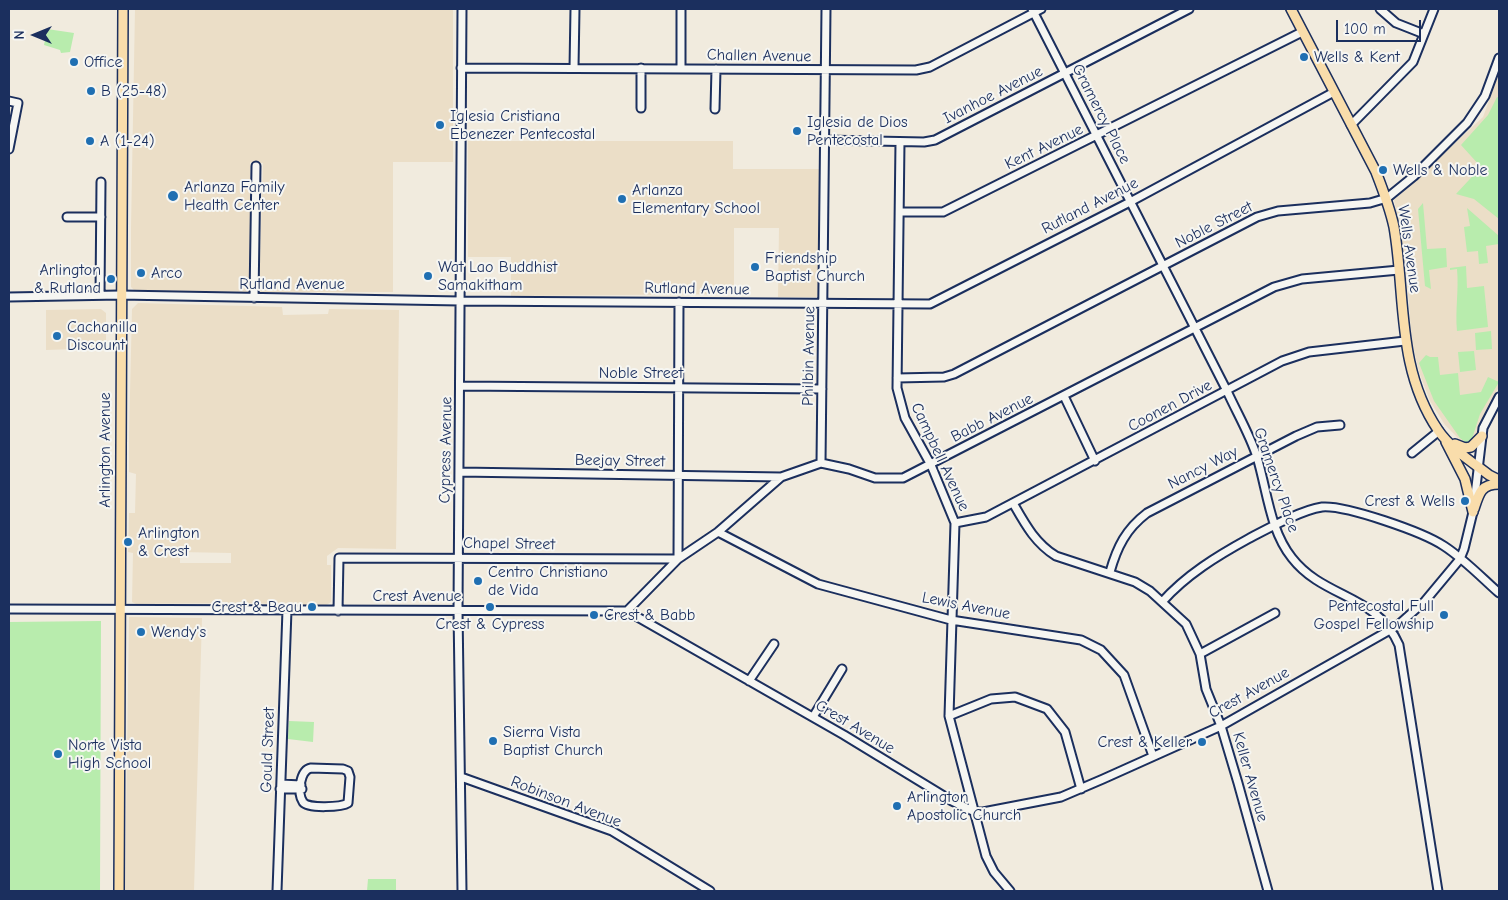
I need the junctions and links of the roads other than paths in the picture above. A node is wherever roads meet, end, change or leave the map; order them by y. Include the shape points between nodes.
1 (122, 9) edge
2 (462, 9) edge
3 (575, 9) edge
4 (681, 9) edge
5 (826, 9) edge
6 (1041, 9) edge
7 (1189, 9) edge
8 (1290, 9) edge
9 (1380, 9) edge
10 (1434, 9) edge
11 (1033, 11) edge
12 (1302, 32) junction
13 (1424, 34) junction
14 (1499, 58) edge
15 (461, 68) junction
16 (574, 68) junction
17 (641, 68) junction
18 (681, 69) junction
19 (716, 70) junction
20 (825, 71) junction
21 (1065, 73) junction
22 (1334, 92) junction
23 (9, 101) edge
24 (641, 108) dead end
25 (716, 109) dead end
26 (1351, 125) junction
27 (1097, 136) junction
28 (824, 140) junction
29 (900, 142) junction
30 (9, 149) edge
31 (256, 166) dead end
32 (101, 182) dead end
33 (1386, 198) junction
34 (1130, 202) junction
35 (900, 212) junction
36 (67, 217) dead end
37 (101, 217) junction
38 (1163, 266) junction
39 (1399, 270) junction
40 (100, 295) junction
41 (120, 295) junction
42 (9, 297) edge
43 (254, 298) junction
44 (460, 301) junction
45 (678, 302) junction
46 (823, 304) junction
47 (898, 304) junction
48 (1195, 327) junction
49 (1405, 341) junction
50 (897, 378) junction
51 (460, 386) junction
52 (678, 387) junction
53 (822, 389) junction
54 (1227, 392) junction
55 (1064, 396) junction
56 (1499, 397) edge
57 (1340, 425) dead end
58 (1443, 435) junction
59 (1482, 436) junction
60 (1412, 453) dead end
61 (1257, 456) junction
62 (1095, 461) junction
63 (821, 463) junction
64 (931, 465) junction
65 (1477, 465) junction
66 (460, 472) junction
67 (678, 475) junction
68 (781, 477) junction
69 (1499, 480) edge
70 (1499, 484) edge
71 (1013, 503) junction
72 (1474, 512) junction
73 (955, 523) junction
74 (1275, 524) junction
75 (718, 532) junction
76 (459, 557) junction
77 (678, 559) junction
78 (1460, 559) junction
79 (1110, 572) junction
80 (1499, 593) edge
81 (1162, 602) junction
82 (9, 609) edge
83 (120, 610) junction
84 (287, 610) junction
85 (338, 610) junction
86 (458, 610) junction
87 (627, 611) junction
88 (1275, 613) dead end
89 (951, 620) junction
90 (1392, 630) junction
91 (774, 644) dead end
92 (1200, 654) junction
93 (842, 669) dead end
94 (749, 681) junction
95 (813, 716) junction
96 (949, 716) junction
97 (1221, 726) junction
98 (1153, 756) junction
99 (461, 777) junction
100 (281, 786) junction
101 (302, 787) junction
102 (1081, 789) junction
103 (975, 812) junction
104 (119, 891) edge
105 (276, 891) edge
106 (462, 891) edge
107 (710, 891) edge
108 (1010, 891) edge
109 (1268, 891) edge
110 (1438, 891) edge

1 - 41 main road, Arlington Avenue
2 - 15 street, Cypress Avenue
3 - 16 street
4 - 18 street
5 - 20 street, Philbin Avenue
6 - 11 street, Challen Avenue
7 - 21 street, Ivanhoe Avenue
8 - 12 main road, Wells Avenue
9 - 13 street via 1396,23
10 - 13 street
11 - 20 street, Challen Avenue via 930,68
11 - 21 street, Gramercy Place
12 - 22 main road, Wells Avenue
12 - 27 street, Kent Avenue
13 - 26 street via 1413,62
14 - 33 street, Noble Street via 1485,96 1467,123 1414,176
15 - 16 street, Challen Avenue
15 - 44 street, Cypress Avenue
16 - 17 street, Challen Avenue
17 - 18 street, Challen Avenue
17 - 24 street
18 - 19 street, Challen Avenue
19 - 20 street, Challen Avenue
19 - 25 street
20 - 28 street, Philbin Avenue
21 - 27 street, Gramercy Place
21 - 29 street, Ivanhoe Avenue via 935,140
22 - 26 main road, Wells Avenue
22 - 34 street, Rutland Avenue
23 - 30 street via 18,103
26 - 33 main road, Wells Avenue
27 - 34 street, Gramercy Place
27 - 35 street, Kent Avenue via 944,212
28 - 29 street, Ivanhoe Avenue
28 - 46 street, Philbin Avenue
29 - 35 street, Campbell Avenue
31 - 43 street
32 - 37 street
33 - 38 street, Noble Street via 1370,203 1278,211 1257,217
33 - 39 main road, Wells Avenue via 1394,226
34 - 38 street, Gramercy Place
34 - 47 street, Rutland Avenue via 930,304
35 - 47 street, Campbell Avenue
36 - 37 street
37 - 40 street
38 - 48 street, Gramercy Place
38 - 50 street, Noble Street via 954,374
39 - 48 street, Babb Avenue via 1288,281
39 - 49 main road, Wells Avenue
40 - 41 street, Rutland Avenue
40 - 42 street, Rutland Avenue
41 - 43 street, Rutland Avenue
41 - 83 main road, Arlington Avenue
43 - 44 street, Rutland Avenue
44 - 45 street, Rutland Avenue
44 - 51 street, Cypress Avenue
45 - 46 street, Rutland Avenue
45 - 52 street
46 - 47 street, Rutland Avenue
46 - 53 street, Philbin Avenue
47 - 50 street, Campbell Avenue
48 - 54 street, Gramercy Place
48 - 55 street, Babb Avenue
49 - 54 street, Coonen Drive via 1309,352 1282,361
49 - 58 main road, Wells Avenue via 1414,384
50 - 64 street, Campbell Avenue via 899,402 905,418
51 - 52 street, Noble Street
51 - 66 street, Cypress Avenue
52 - 53 street, Noble Street
52 - 67 street
53 - 63 street, Philbin Avenue
54 - 61 street, Gramercy Place
54 - 62 street, Coonen Drive
55 - 62 street
55 - 64 street, Babb Avenue
56 - 59 street, Crest Avenue via 1488,415
57 - 61 street, Nancy Way via 1317,427
58 - 59 main road via 1469,448
58 - 60 street
58 - 65 main road, Wells Avenue
58 - 72 main road via 1465,479
59 - 65 street, Crest Avenue
61 - 74 street, Gramercy Place
61 - 79 street, Nancy Way via 1147,512 1122,539
62 - 71 street, Coonen Drive
63 - 64 street, Babb Avenue via 889,480 903,478
63 - 68 street
64 - 73 street, Campbell Avenue
65 - 69 main road, Wells Avenue
65 - 72 street, Crest Avenue
66 - 67 street, Beejay Street
66 - 76 street, Cypress Avenue
67 - 68 street, Beejay Street
67 - 77 street
68 - 75 street
70 - 72 main road via 1485,486 1479,492
71 - 73 street, Coonen Drive via 986,517
71 - 79 street, Keller Avenue via 1031,535 1046,550
72 - 78 street, Crest Avenue
73 - 89 street, Campbell Avenue
74 - 78 street via 1321,507 1350,509 1427,537 1444,545
74 - 81 street via 1180,582
74 - 90 street, Gramercy Place via 1291,558 1307,574 1347,598 1366,605
75 - 77 street
75 - 89 street, Lewis Avenue via 818,584
76 - 77 street, Chapel Street
76 - 85 street, Chapel Street via 340,558
76 - 86 street, Cypress Avenue
77 - 87 street
78 - 80 street
78 - 90 street, Crest Avenue via 1425,600
79 - 81 street, Keller Avenue via 1135,582
81 - 92 street, Keller Avenue via 1186,624
82 - 83 street, Crest Avenue
83 - 84 street, Crest Avenue
83 - 104 main road, Arlington Avenue
84 - 85 street, Crest Avenue
84 - 100 street, Gould Street
85 - 86 street, Crest Avenue
86 - 87 street, Crest Avenue
86 - 99 street, Cypress Avenue
87 - 94 street, Crest Avenue
88 - 92 street
89 - 96 street, Campbell Avenue
89 - 98 street, Lewis Avenue via 1081,640 1101,650 1124,676
90 - 97 street, Crest Avenue
90 - 110 street, Gramercy Place via 1399,645
91 - 94 street
92 - 97 street, Keller Avenue via 1206,689
93 - 95 street
94 - 95 street, Crest Avenue
95 - 103 street, Crest Avenue
96 - 102 street via 991,699 1015,697 1047,709 1065,732
96 - 103 street, Campbell Avenue
97 - 98 street, Crest Avenue
97 - 109 street, Keller Avenue
98 - 102 street, Crest Avenue
99 - 106 street, Cypress Avenue
99 - 107 street, Robinson Avenue via 612,831
100 - 101 street
100 - 105 street, Gould Street
101 - 101 street via 304,803 310,806 342,806 348,803 350,777 346,770 311,768 304,771
102 - 103 street, Crest Avenue via 1043,802
103 - 108 street, Campbell Avenue via 990,865

